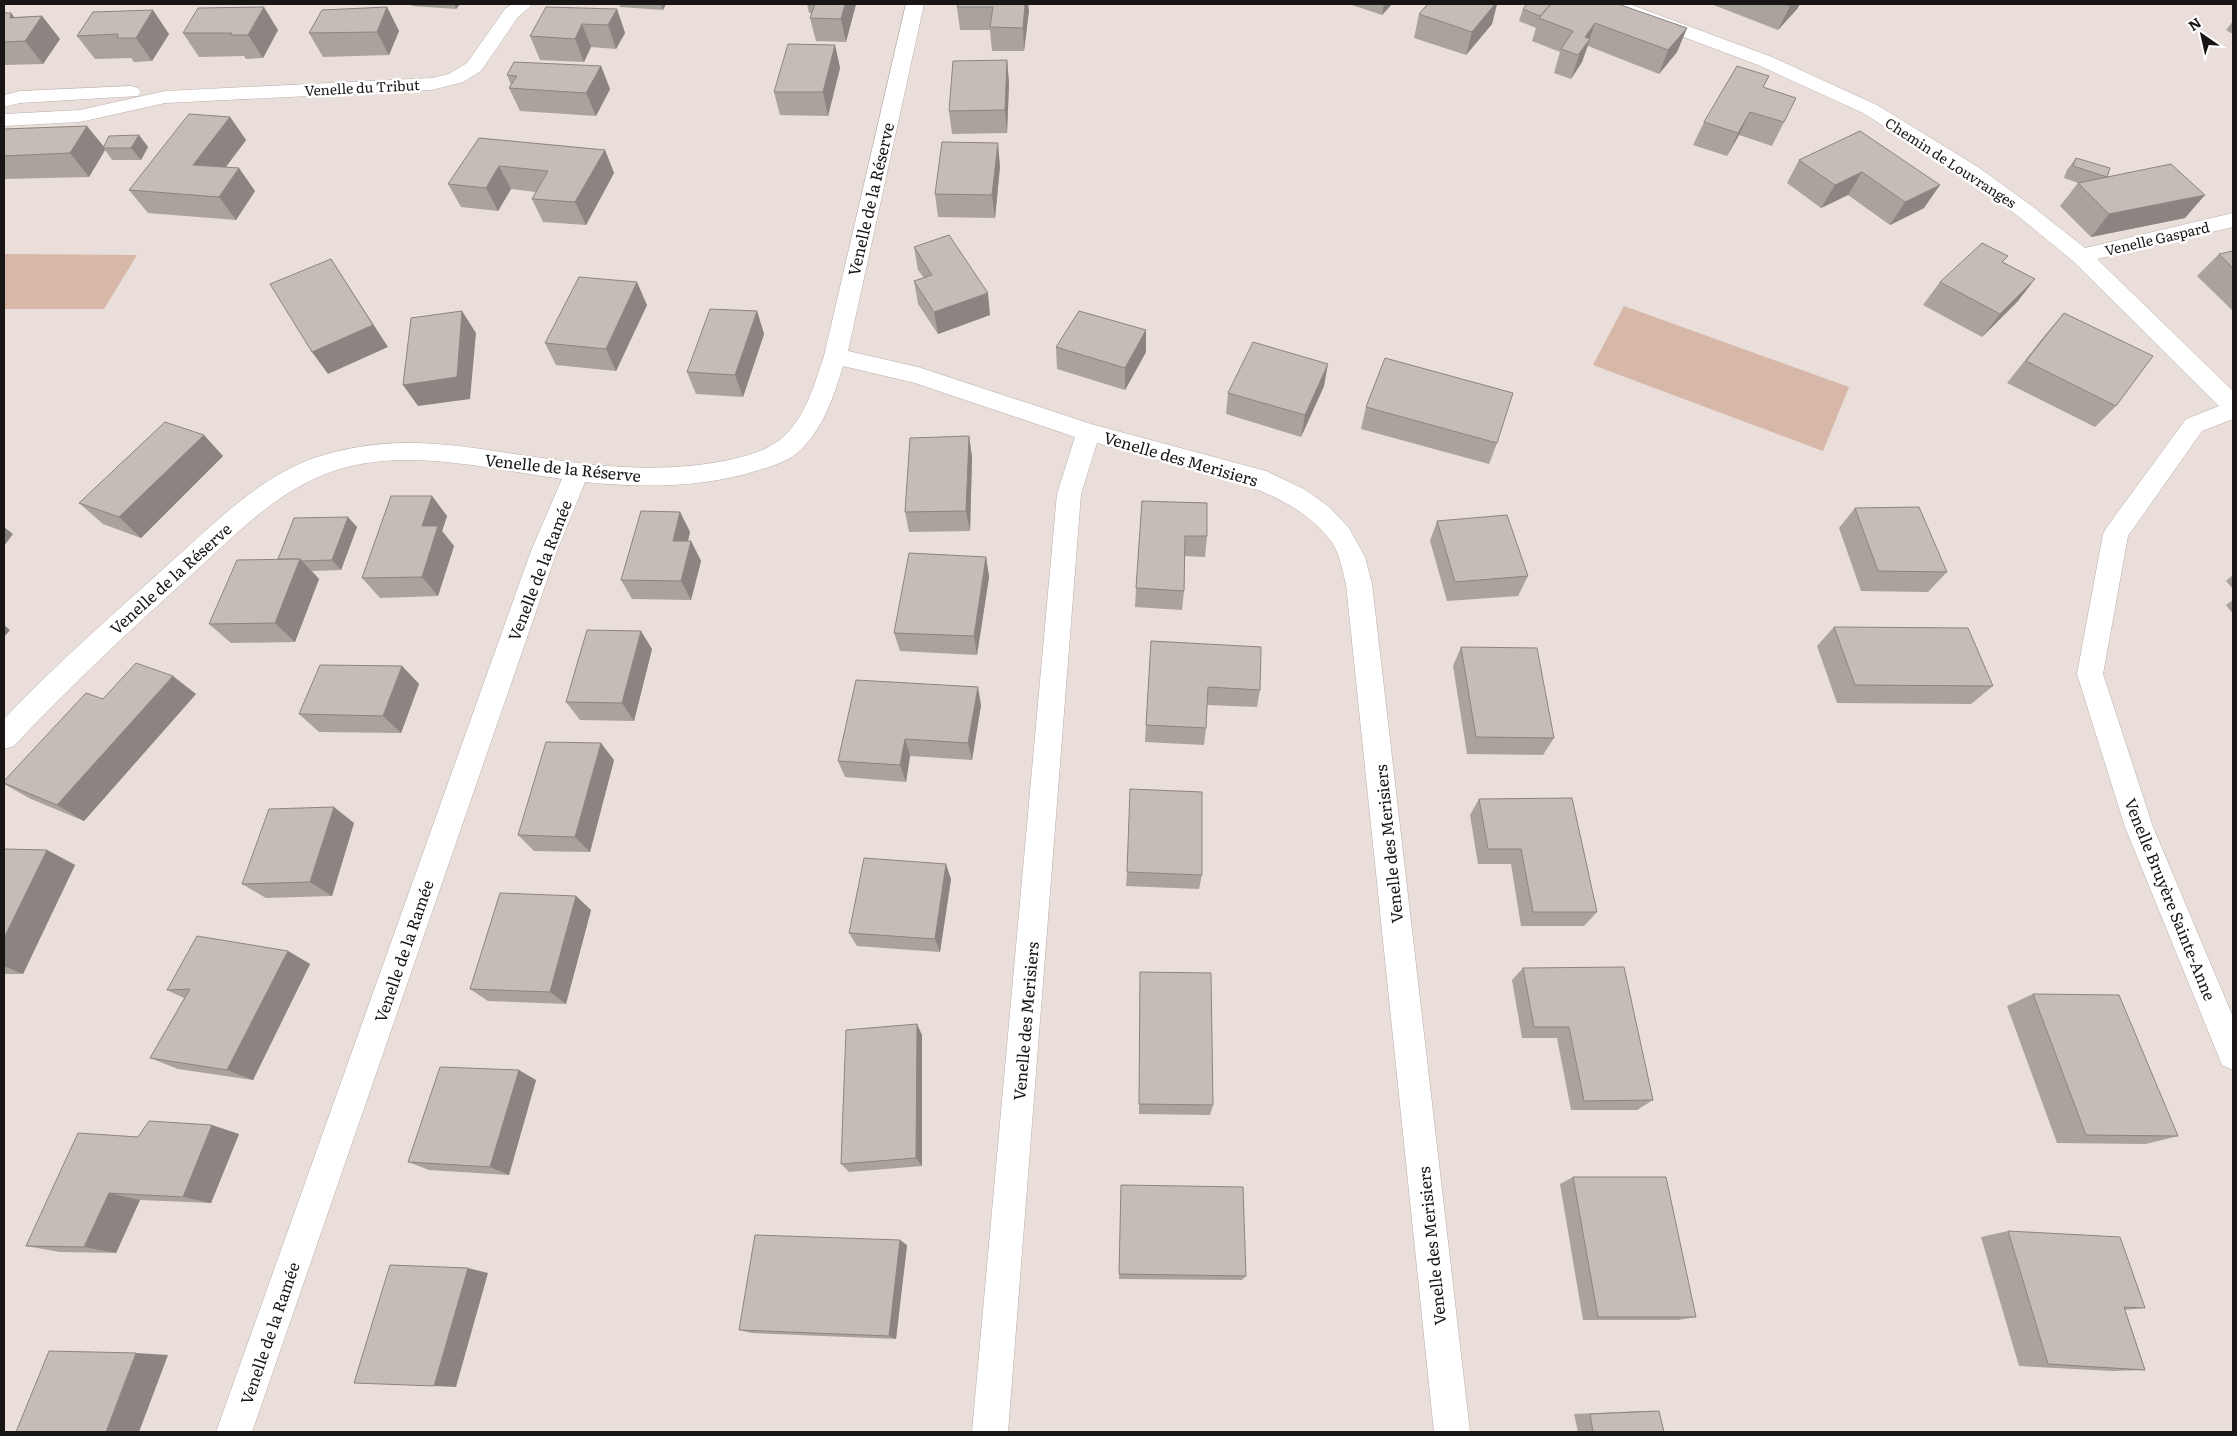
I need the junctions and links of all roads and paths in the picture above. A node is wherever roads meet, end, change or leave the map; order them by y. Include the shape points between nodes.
1 (524, 4) edge
2 (915, 4) edge
3 (1614, 4) edge
4 (165, 97) junction
5 (4, 101) edge
6 (4, 120) edge
7 (2233, 220) edge
8 (2081, 256) junction
9 (834, 356) junction
10 (2233, 405) edge
11 (2233, 410) edge
12 (1088, 432) junction
13 (577, 472) junction
14 (4, 737) edge
15 (2203, 980) junction
16 (2233, 1018) edge
17 (2233, 1054) edge
18 (234, 1432) edge
19 (990, 1432) edge
20 (1452, 1432) edge

1 - 4 street, Venelle du Tribut via 511,13 474,67 448,80 432,84
2 - 9 street, Venelle de la Réserve
3 - 8 street, Chemin de Louvranges via 1765,61 1870,109 1971,172
4 - 5 street, Venelle du Tribut via 139,91 20,97
4 - 6 street, Venelle du Tribut via 80,116
7 - 8 street, Venelle Gaspard
8 - 10 street, Chemin de Louvranges
9 - 12 street, Venelle des Merisiers via 918,375
9 - 13 street, Venelle de la Réserve via 822,399 806,427 792,444 769,458 722,471 651,477
11 - 15 street, Venelle Bruyère Sainte-Anne via 2194,425 2116,534 2090,674 2139,827
12 - 19 street, Venelle des Merisiers via 1069,494
12 - 20 street, Venelle des Merisiers via 1257,478 1295,496 1319,513 1340,535 1352,557 1359,584
13 - 14 street, Venelle de la Réserve via 497,460 392,451 356,455 320,465 251,505 78,662
13 - 18 street, Venelle de la Ramée via 540,560
15 - 16 street
15 - 17 street, Venelle Bruyère Sainte-Anne

